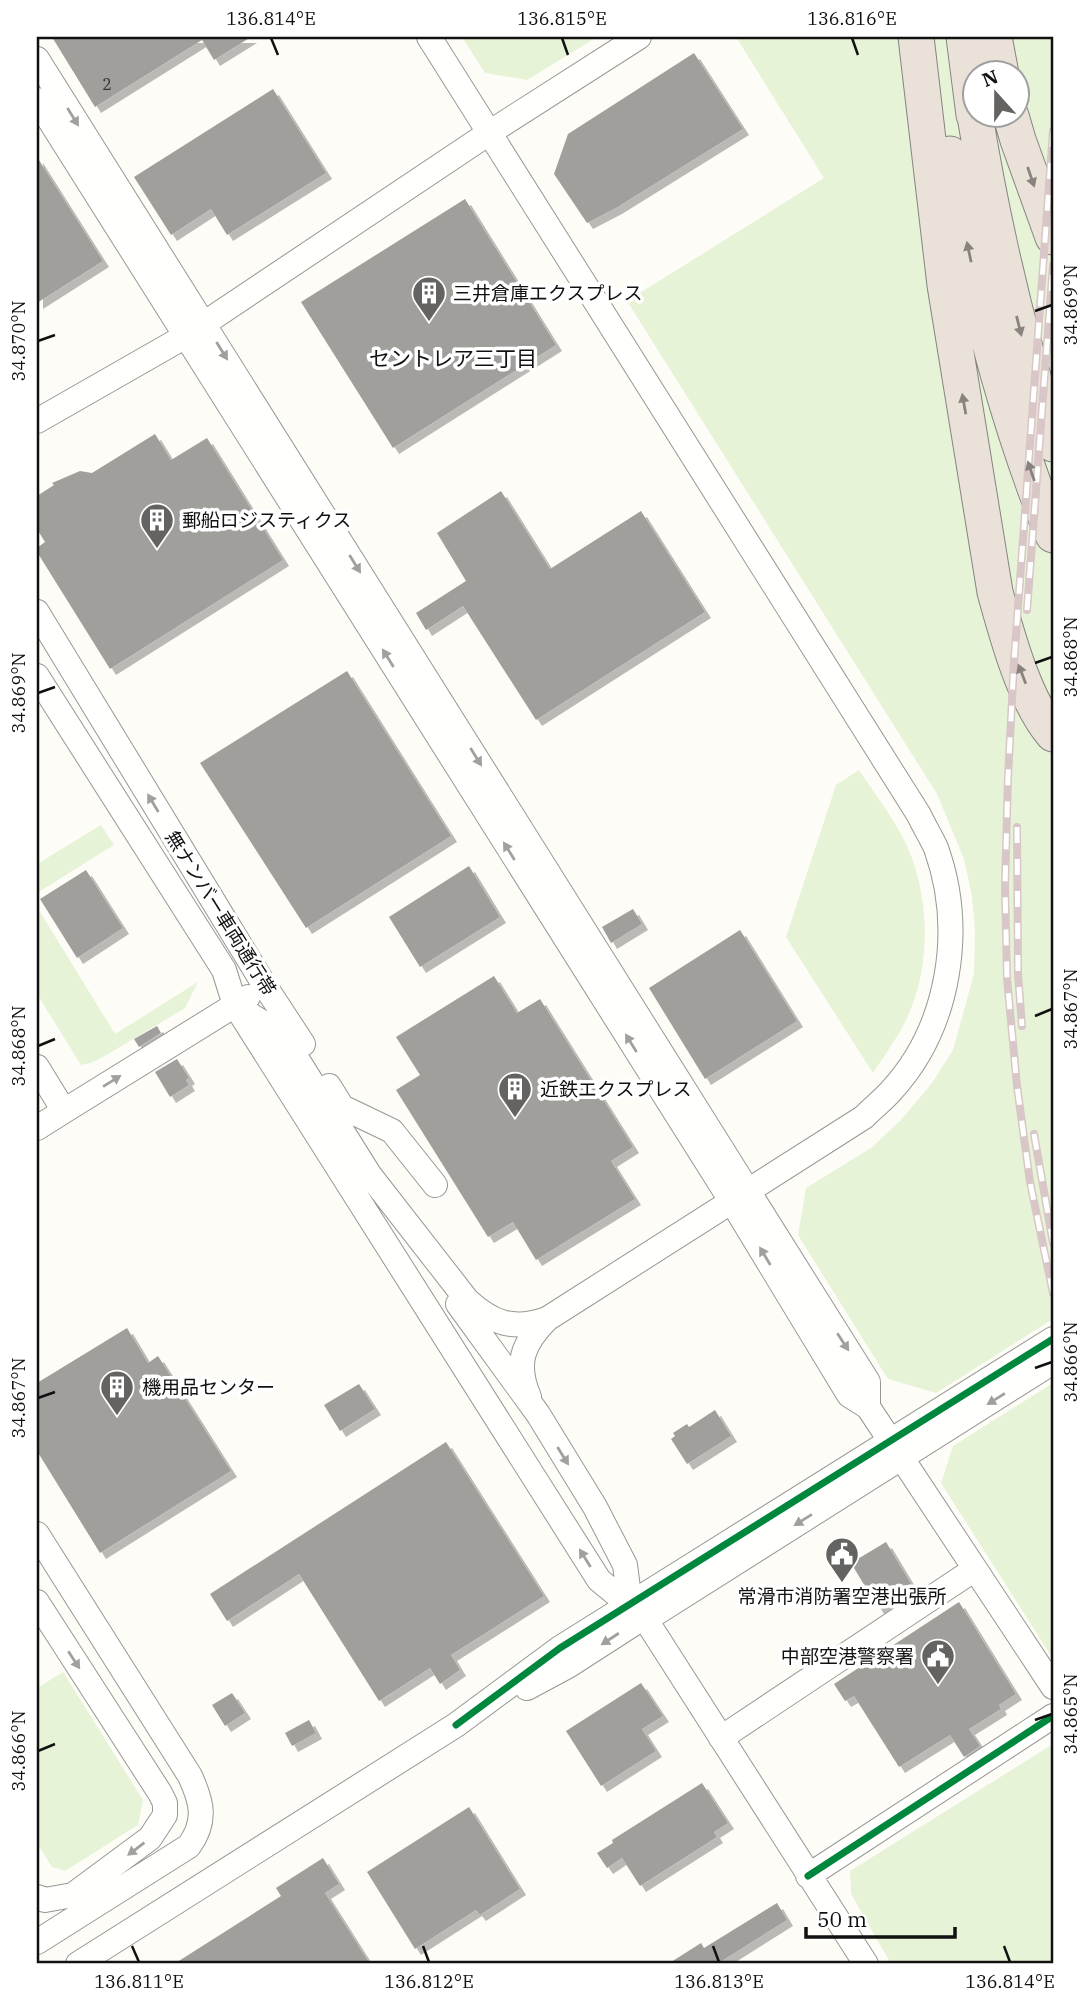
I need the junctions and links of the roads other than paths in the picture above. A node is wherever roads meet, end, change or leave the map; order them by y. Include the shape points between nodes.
1 (429, 37) edge
2 (639, 37) edge
3 (916, 37) edge
4 (934, 37) edge
5 (964, 37) edge
6 (994, 37) edge
7 (37, 60) edge
8 (967, 60) edge
9 (998, 60) edge
10 (37, 100) edge
11 (978, 130) edge
12 (1015, 130) edge
13 (489, 133) junction
14 (1053, 237) edge
15 (194, 329) junction
16 (37, 421) edge
17 (1053, 444) edge
18 (1053, 535) edge
19 (37, 612) edge
20 (37, 676) edge
21 (1053, 734) edge
22 (265, 986) junction
23 (235, 1005) junction
24 (37, 1067) edge
25 (64, 1111) junction
26 (37, 1128) edge
27 (365, 1169) junction
28 (435, 1185) dead end
29 (740, 1197) junction
30 (547, 1319) junction
31 (1053, 1339) edge
32 (1053, 1362) edge
33 (538, 1415) junction
34 (896, 1450) junction
35 (595, 1507) junction
36 (556, 1511) junction
37 (37, 1534) edge
38 (975, 1569) junction
39 (37, 1602) edge
40 (637, 1611) junction
41 (1053, 1687) edge
42 (1053, 1716) edge
43 (721, 1738) junction
44 (808, 1875) junction
45 (37, 1897) edge
46 (37, 1942) edge
47 (78, 1964) edge
48 (866, 1964) edge

1 - 13 street
2 - 13 street
21 -> 3 highway via 1032,700 995,592 945,285
18 -> 4 highway via 981,306 954,178
5 - 8 highway
6 - 9 highway
7 -> 15 street
10 - 15 street
11 -> 17 highway via 1009,289
12 -> 14 highway
13 - 15 street
13 - 29 street via 899,783 935,847 945,880 950,924 946,980 917,1055 892,1090 864,1117
15 - 16 street
15 - 29 street
22 -> 19 street, 無ナンバー車両通行帯
20 - 23 street via 224,970
22 - 23 street
22 - 28 street, 無ナンバー車両通行帯 via 342,1107 392,1131
25 -> 23 street
23 - 27 street via 282,1035
23 - 36 street
24 - 25 street
25 - 26 street
27 - 30 street via 482,1314 510,1324
27 - 33 street
29 - 30 street
29 - 34 street via 869,1382 868,1408
30 - 33 street via 526,1344 523,1357 524,1384
31 - 34 street
32 -> 34 street
33 -> 35 street
34 - 38 street
34 - 40 street via 653,1615
35 - 36 street via 566,1506
35 - 40 street via 625,1565
40 -> 36 street via 599,1580
37 - 46 street via 190,1776 201,1799 202,1822 189,1846
38 - 41 street
38 - 43 street
39 -> 45 street via 160,1793 165,1815 150,1838 73,1895
40 - 43 street
40 - 47 street via 568,1666 456,1725
42 - 44 street
43 - 44 street
44 - 48 street

